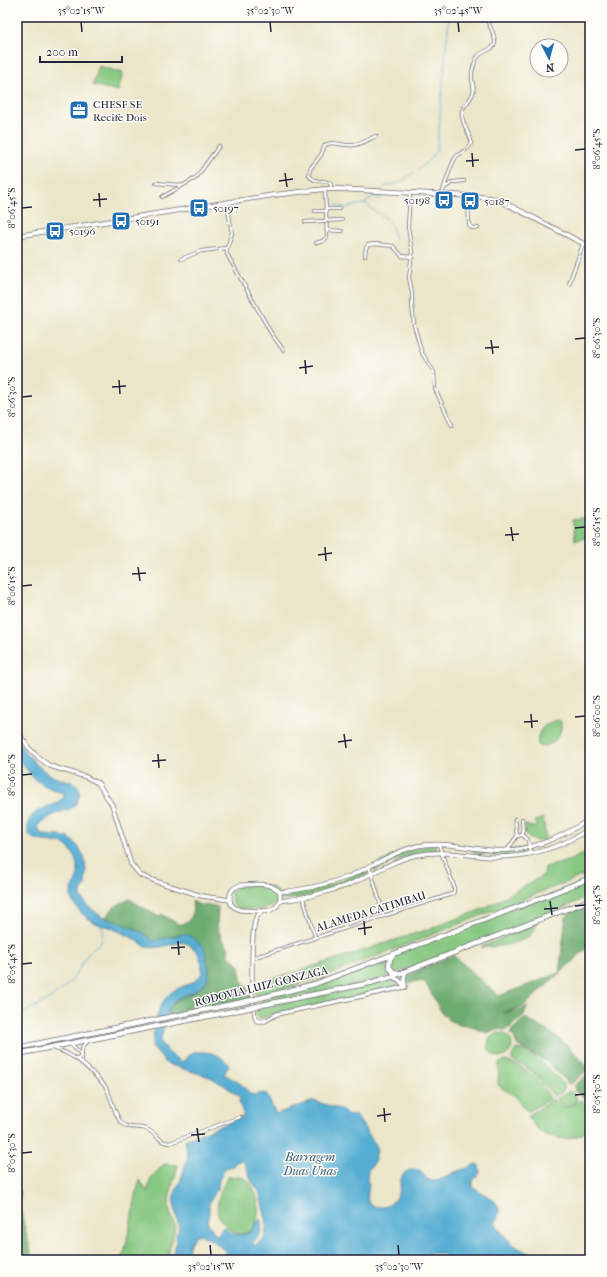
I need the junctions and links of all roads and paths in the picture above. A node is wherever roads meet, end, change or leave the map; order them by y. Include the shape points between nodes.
1 (486, 17) edge
2 (376, 136) dead end
3 (219, 146) dead end
4 (464, 181) dead end
5 (156, 183) dead end
6 (182, 185) junction
7 (444, 188) junction
8 (324, 189) junction
9 (331, 189) junction
10 (410, 193) junction
11 (442, 194) junction
12 (468, 196) junction
13 (162, 197) dead end
14 (227, 203) junction
15 (339, 209) dead end
16 (326, 210) junction
17 (315, 211) dead end
18 (342, 220) dead end
19 (327, 221) junction
20 (306, 222) dead end
21 (478, 228) dead end
22 (327, 230) junction
23 (342, 230) dead end
24 (17, 236) edge
25 (316, 243) dead end
26 (583, 244) junction
27 (590, 247) edge
28 (227, 248) junction
29 (366, 256) dead end
30 (412, 257) junction
31 (181, 259) dead end
32 (569, 284) dead end
33 (284, 351) dead end
34 (452, 425) dead end
35 (17, 730) edge
36 (515, 819) dead end
37 (522, 819) dead end
38 (590, 819) edge
39 (522, 822) junction
40 (516, 823) junction
41 (590, 828) edge
42 (524, 835) junction
43 (517, 836) junction
44 (555, 839) junction
45 (528, 840) junction
46 (439, 844) junction
47 (541, 844) junction
48 (557, 846) junction
49 (472, 847) junction
50 (529, 847) junction
51 (508, 849) junction
52 (441, 852) junction
53 (530, 854) junction
54 (471, 855) junction
55 (368, 867) junction
56 (372, 874) junction
57 (589, 879) edge
58 (280, 892) junction
59 (303, 898) junction
60 (230, 900) junction
61 (590, 900) edge
62 (280, 901) junction
63 (250, 911) junction
64 (262, 911) junction
65 (384, 916) junction
66 (256, 919) junction
67 (315, 937) junction
68 (396, 953) junction
69 (252, 958) junction
70 (404, 972) junction
71 (390, 977) junction
72 (405, 986) junction
73 (180, 1018) junction
74 (90, 1040) junction
75 (70, 1044) junction
76 (17, 1048) edge
77 (50, 1048) junction
78 (17, 1054) edge
79 (81, 1054) junction
80 (78, 1060) junction
81 (82, 1062) junction
82 (240, 1117) dead end

1 - 7 street via 495,45 477,57 471,74 474,92 462,110 464,124 472,142 451,163
2 - 9 street via 350,146 329,143 325,146 321,156 310,169 309,175 316,181 329,182
3 - 6 street via 196,178
4 - 7 street via 453,182
5 - 6 street
6 - 13 street
7 - 11 street
8 - 9 main road
8 - 14 main road
8 - 16 street
9 - 10 main road
10 - 11 main road
10 - 30 street via 408,227
11 - 12 main road
12 - 21 street via 469,225
12 - 26 main road via 497,199
14 - 24 main road
14 - 28 street via 232,233
15 - 16 street
16 - 17 street
16 - 19 street
18 - 19 street
19 - 20 street
19 - 22 street
22 - 23 street
22 - 25 street via 326,240
26 - 27 main road
26 - 32 street
28 - 31 street via 201,251
28 - 33 street via 228,257
29 - 30 street via 368,246 375,244 394,246 402,256
30 - 34 street via 409,278 414,325 422,353 434,372 435,389
35 - 60 main road via 36,755 50,766 98,783 112,805 131,864 140,875 202,896
36 - 40 street
37 - 39 street
38 - 44 main road
39 - 40 street
39 - 42 street
40 - 43 street
41 - 48 main road
42 - 43 street
42 - 45 street
43 - 51 street
44 - 47 main road
44 - 48 street
45 - 47 street
45 - 50 street
46 - 49 main road
46 - 52 street
46 - 55 main road via 409,848
47 - 50 main road
48 - 53 main road
49 - 51 main road
49 - 54 street
50 - 51 main road
50 - 53 street
52 - 54 main road
52 - 56 main road via 405,858
52 - 65 street, ALAMEDA CATIMBAU via 454,892
53 - 54 main road via 508,857
55 - 56 street
55 - 58 main road via 311,888
56 - 59 main road via 339,888
56 - 65 street
57 - 68 highway, RODOVIA LUIZ GONZAGA
58 - 60 main road via 270,885 240,885 232,889
58 - 62 main road
59 - 62 main road
59 - 67 street
60 - 63 main road via 236,909
61 - 70 highway, RODOVIA LUIZ GONZAGA
62 - 64 main road via 273,909
63 - 64 main road
63 - 66 main road
64 - 66 main road
65 - 67 street, ALAMEDA CATIMBAU
66 - 69 main road
67 - 69 street, ALAMEDA CATIMBAU
68 - 70 highway via 390,959 389,966 396,973
68 - 73 highway, RODOVIA LUIZ GONZAGA, bridge via 315,984
69 - 72 main road via 252,992 256,1019 260,1022 277,1014
70 - 71 highway, RODOVIA LUIZ GONZAGA
70 - 72 main road
71 - 72 main road via 398,979
71 - 73 highway, RODOVIA LUIZ GONZAGA, bridge via 244,1009
73 - 74 highway, RODOVIA LUIZ GONZAGA via 150,1028
73 - 76 highway, RODOVIA LUIZ GONZAGA via 149,1021
74 - 75 highway, RODOVIA LUIZ GONZAGA
74 - 79 street via 85,1043
75 - 77 highway, RODOVIA LUIZ GONZAGA
75 - 79 street
77 - 78 highway, RODOVIA LUIZ GONZAGA
77 - 80 street
79 - 80 street
79 - 81 street
80 - 81 street
81 - 82 street via 108,1091 123,1124 148,1129 164,1142

